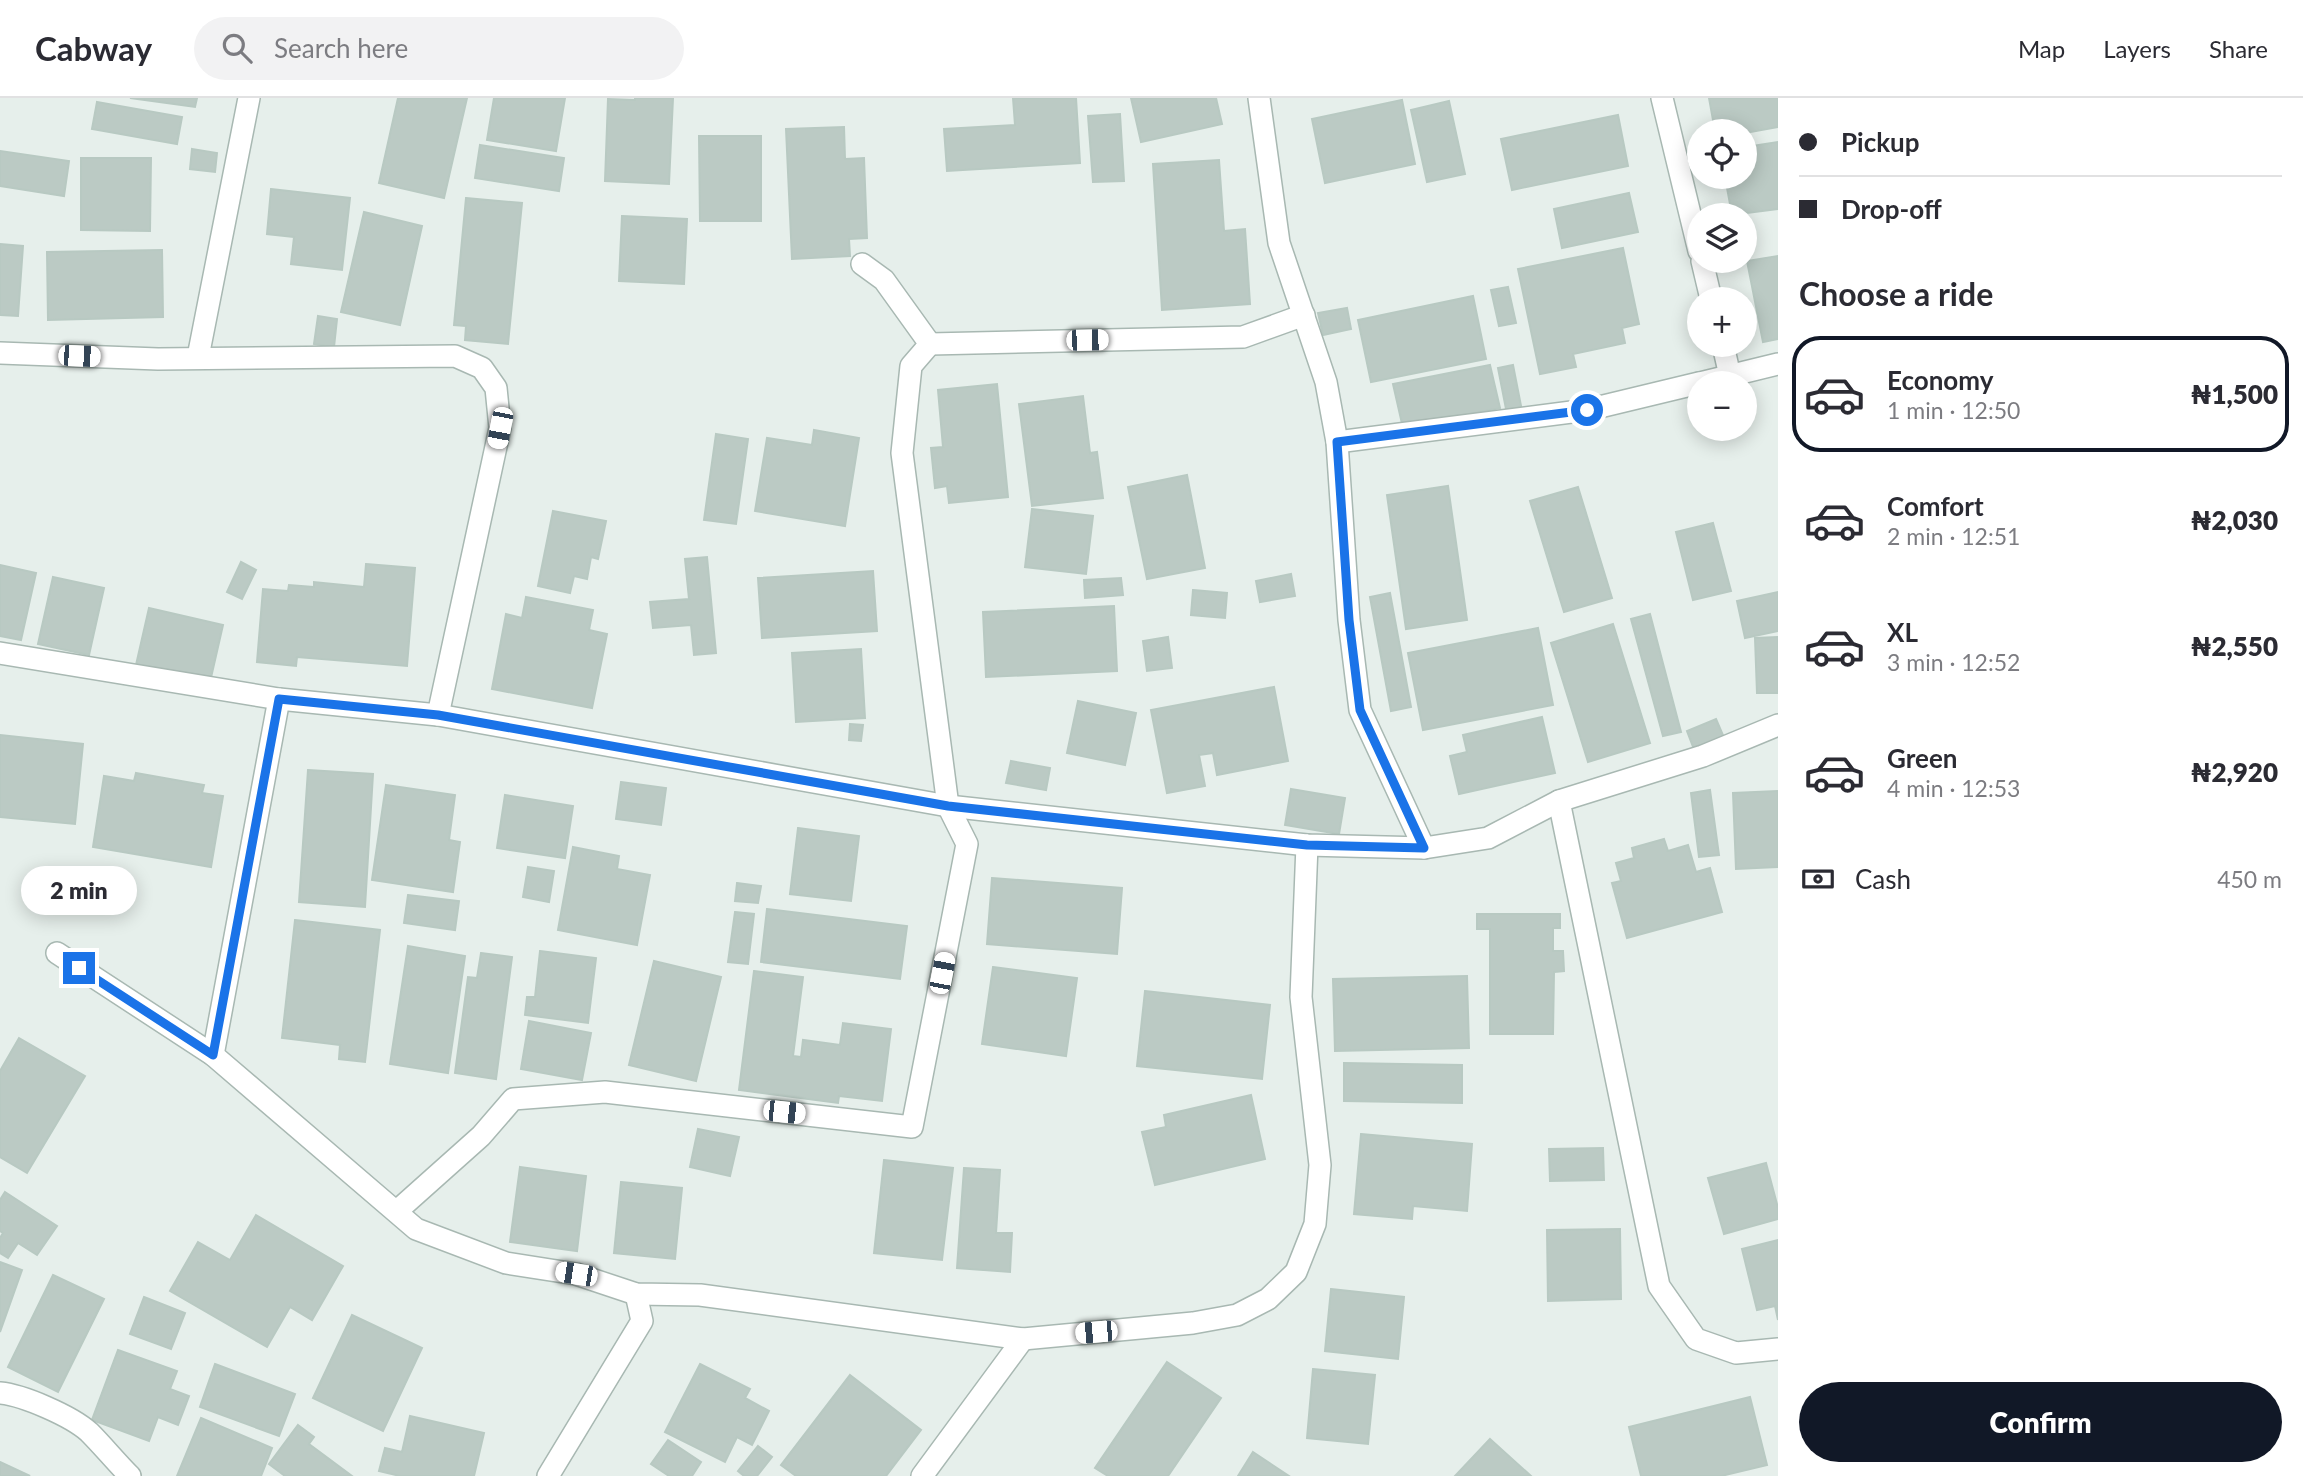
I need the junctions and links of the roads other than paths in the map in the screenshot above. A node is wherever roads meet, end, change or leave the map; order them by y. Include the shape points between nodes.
1 (249, 98) edge
2 (1259, 98) edge
3 (1662, 98) edge
4 (1687, 203) edge
5 (862, 264) dead end
6 (1304, 315) junction
7 (930, 344) junction
8 (0, 353) edge
9 (198, 357) junction
10 (1778, 364) edge
11 (1750, 371) edge
12 (1687, 386) edge
13 (1337, 442) junction
14 (0, 653) edge
15 (279, 699) junction
16 (438, 715) junction
17 (1778, 725) edge
18 (1559, 801) junction
19 (948, 806) junction
20 (1307, 845) junction
21 (1424, 848) junction
22 (57, 953) dead end
23 (213, 1055) junction
24 (397, 1211) junction
25 (636, 1294) junction
26 (1023, 1339) junction
27 (1778, 1349) edge
28 (0, 1393) edge
29 (130, 1476) edge
30 (548, 1476) edge
31 (922, 1476) edge

1 - 9 street
2 - 6 street via 1279,243
3 - 4 street
5 - 7 street via 884,280
6 - 7 street via 1243,337
6 - 13 street via 1326,382
7 - 19 street via 911,366 902,453
8 - 9 street
9 - 16 street via 456,356 482,368 496,388 500,428
10 - 11 street
12 - 13 street via 1587,410
13 - 21 street via 1360,710
14 - 15 street
15 - 16 street
15 - 23 street
16 - 19 street
17 - 18 street via 1703,756
18 - 21 street via 1488,838
18 - 27 street via 1659,1286 1696,1339 1736,1353
19 - 20 street
19 - 24 street via 967,844 912,1127 605,1092 513,1098 481,1136
20 - 21 street
20 - 26 street via 1301,997 1320,1165 1315,1224 1296,1272 1268,1299 1237,1315
22 - 23 street
23 - 24 street
24 - 25 street via 416,1229 506,1263 576,1274
25 - 26 street via 700,1294
25 - 30 street via 642,1321
26 - 31 street
28 - 29 street via 12,1394 87,1430

